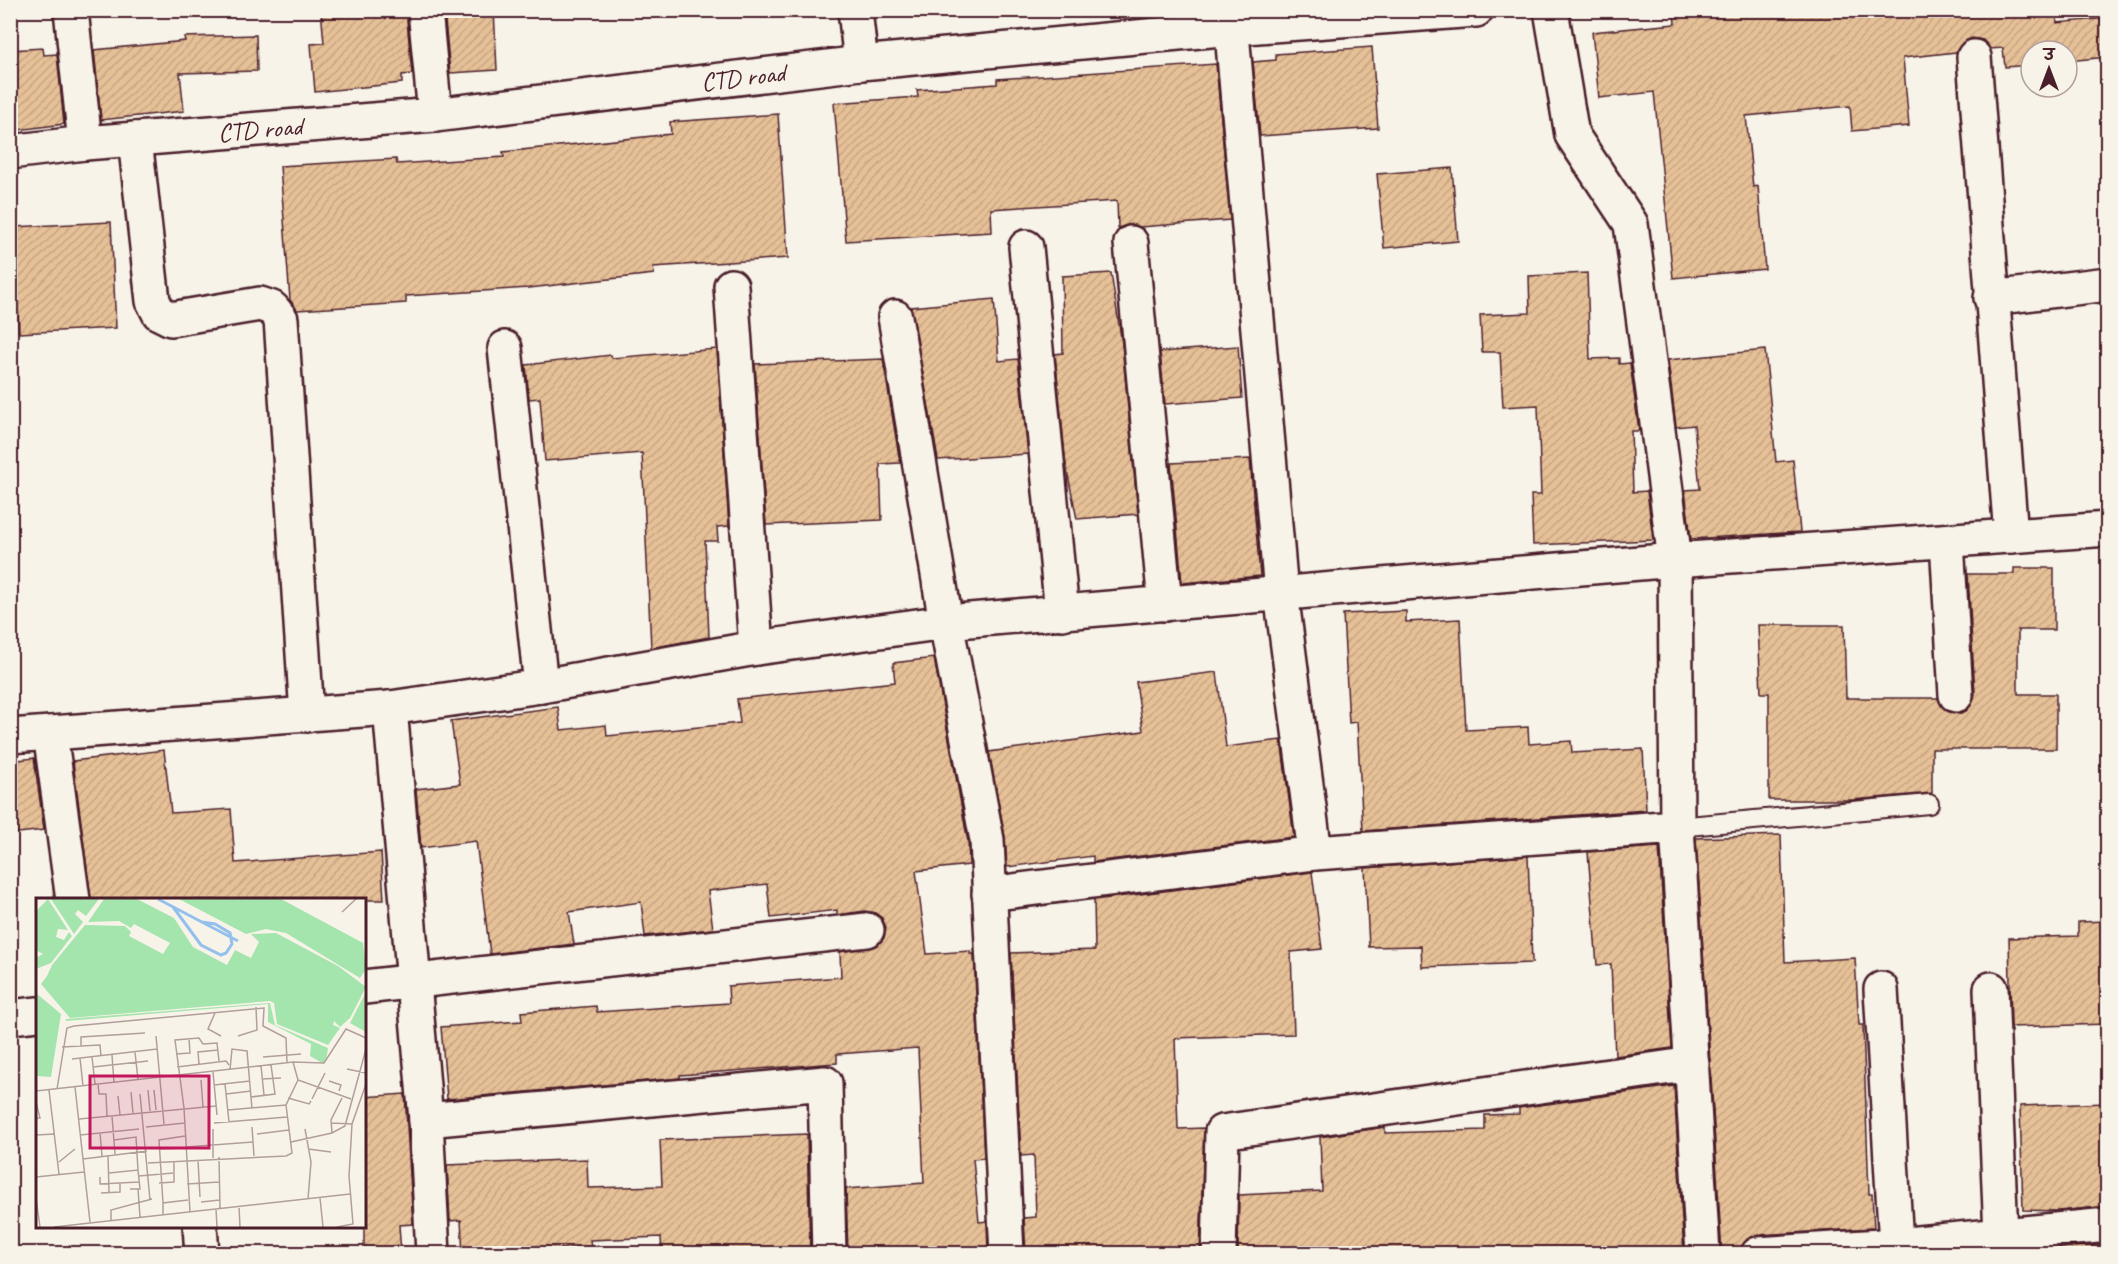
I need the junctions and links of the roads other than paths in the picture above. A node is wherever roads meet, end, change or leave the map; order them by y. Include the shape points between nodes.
1 (71, 10) edge
2 (425, 10) edge
3 (855, 10) edge
4 (1476, 10) edge
5 (1551, 10) edge
6 (1231, 19) edge
7 (1974, 57) dead end
8 (861, 63) junction
9 (435, 115) junction
10 (135, 139) junction
11 (85, 143) junction
12 (10, 152) edge
13 (1131, 243) dead end
14 (1026, 247) dead end
15 (2108, 284) edge
16 (731, 286) dead end
17 (1991, 298) junction
18 (895, 317) dead end
19 (505, 348) dead end
20 (2108, 529) edge
21 (2011, 536) junction
22 (1947, 541) junction
23 (1675, 560) junction
24 (1281, 593) junction
25 (1165, 604) junction
26 (1062, 613) junction
27 (946, 622) junction
28 (756, 648) junction
29 (541, 686) junction
30 (1956, 695) dead end
31 (390, 708) junction
32 (307, 715) junction
33 (50, 733) junction
34 (10, 736) edge
35 (1929, 804) dead end
36 (1677, 827) junction
37 (1315, 854) junction
38 (989, 894) junction
39 (73, 898) edge
40 (867, 930) dead end
41 (414, 983) junction
42 (366, 987) edge
43 (1881, 989) dead end
44 (1991, 989) dead end
45 (36, 1014) edge
46 (10, 1017) edge
47 (1692, 1064) junction
48 (426, 1120) junction
49 (2108, 1226) edge
50 (200, 1228) edge
51 (2001, 1236) junction
52 (1896, 1245) junction
53 (202, 1254) edge
54 (433, 1254) edge
55 (830, 1254) edge
56 (1007, 1254) edge
57 (1219, 1254) edge
58 (1703, 1254) edge
59 (1758, 1254) edge

1 - 11 street
2 - 9 street
3 - 8 street
4 - 6 street, CTD road
5 - 23 street via 1572,135 1631,224
6 - 8 street, CTD road
6 - 24 street
7 - 17 street
8 - 9 street, CTD road
9 - 10 street, CTD road
10 - 11 street, CTD road
10 - 32 street via 153,301 159,313 171,318 261,304 272,308 281,319
11 - 12 street, CTD road
13 - 25 street
14 - 26 street
15 - 17 street
16 - 28 street
17 - 21 street
18 - 27 street
19 - 29 street
20 - 21 street
21 - 22 street
22 - 23 street
22 - 30 street
23 - 24 street
23 - 36 street
24 - 25 street
24 - 37 street
25 - 26 street
26 - 27 street
27 - 28 street
27 - 38 street via 987,840
28 - 29 street
29 - 31 street
31 - 32 street
31 - 41 street
32 - 33 street
33 - 34 street
33 - 39 street
35 - 36 lane
36 - 37 street
36 - 47 street
37 - 38 street
38 - 56 street
40 - 41 street
41 - 42 street
41 - 48 street
43 - 52 street
44 - 51 street
45 - 46 street
47 - 57 street via 1222,1132
47 - 58 street
48 - 54 street
48 - 55 street via 825,1083
49 - 51 street
50 - 53 street
51 - 52 street
52 - 59 street

